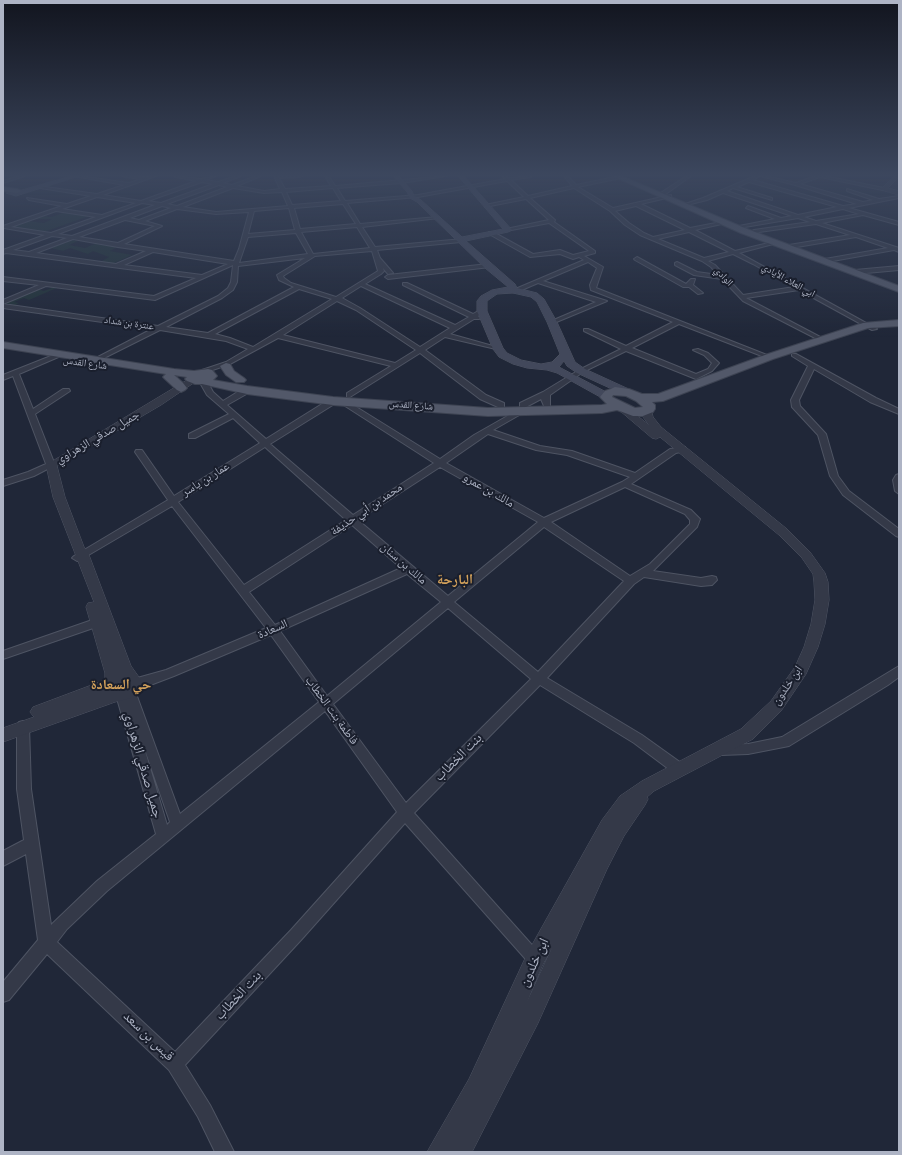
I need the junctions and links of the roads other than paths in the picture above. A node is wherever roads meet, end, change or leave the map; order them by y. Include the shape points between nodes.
1 (25, 230) edge
2 (64, 230) edge
3 (78, 230) edge
4 (95, 230) edge
5 (151, 230) edge
6 (247, 230) edge
7 (311, 230) edge
8 (361, 230) edge
9 (450, 230) edge
10 (508, 230) edge
11 (561, 230) edge
12 (636, 230) edge
13 (690, 230) joint
14 (744, 230) edge
15 (749, 230) edge
16 (767, 230) edge
17 (840, 230) edge
18 (298, 231) junction
19 (754, 232) junction
20 (491, 233) junction
21 (50, 235) junction
22 (59, 236) junction
23 (246, 236) junction
24 (858, 236) junction
25 (72, 238) junction
26 (651, 239) junction
27 (461, 240) junction
28 (775, 242) junction
29 (118, 245) junction
30 (791, 246) junction
31 (374, 248) junction
32 (897, 249) edge
33 (152, 250) junction
34 (4, 251) edge
35 (801, 251) junction
36 (735, 253) junction
37 (29, 254) junction
38 (312, 255) junction
39 (581, 256) junction
40 (377, 258) junction
41 (588, 260) junction
42 (637, 260) dead end
43 (704, 260) junction
44 (827, 260) junction
45 (235, 264) junction
46 (677, 264) dead end
47 (116, 266) junction
48 (488, 266) junction
49 (899, 268) edge
50 (857, 272) junction
51 (378, 274) junction
52 (696, 274) junction
53 (389, 276) junction
54 (723, 276) junction
55 (205, 277) junction
56 (3, 279) edge
57 (537, 281) junction
58 (363, 283) junction
59 (45, 284) junction
60 (405, 284) junction
61 (690, 285) junction
62 (300, 288) junction
63 (799, 288) junction
64 (899, 288) edge
65 (593, 289) junction
66 (514, 291) junction
67 (700, 293) dead end
68 (578, 295) junction
69 (741, 297) junction
70 (612, 298) junction
71 (338, 300) junction
72 (3, 302) edge
73 (602, 302) junction
74 (3, 306) edge
75 (477, 314) junction
76 (552, 322) junction
77 (679, 322) junction
78 (899, 323) edge
79 (899, 326) edge
80 (870, 327) junction
81 (158, 328) junction
82 (455, 328) junction
83 (586, 330) dead end
84 (209, 335) junction
85 (445, 335) junction
86 (277, 336) junction
87 (821, 339) junction
88 (3, 345) edge
89 (625, 348) junction
90 (3, 349) edge
91 (253, 349) junction
92 (420, 350) junction
93 (498, 350) junction
94 (696, 350) dead end
95 (565, 354) junction
96 (794, 355) junction
97 (44, 356) junction
98 (769, 357) junction
99 (98, 360) junction
100 (227, 364) junction
101 (395, 365) junction
102 (812, 365) junction
103 (541, 367) junction
104 (581, 371) junction
105 (15, 373) junction
106 (3, 374) edge
107 (571, 376) junction
108 (169, 377) junction
109 (3, 378) edge
110 (201, 378) junction
111 (240, 380) junction
112 (181, 388) junction
113 (247, 390) junction
114 (66, 391) dead end
115 (682, 394) junction
116 (606, 396) junction
117 (635, 396) junction
118 (343, 399) junction
119 (546, 399) junction
120 (158, 403) junction
121 (222, 405) junction
122 (501, 405) junction
123 (620, 407) junction
124 (521, 409) junction
125 (648, 409) junction
126 (488, 412) junction
127 (899, 412) edge
128 (32, 413) junction
129 (234, 415) junction
130 (489, 429) junction
131 (192, 436) dead end
132 (266, 444) junction
133 (678, 450) junction
134 (139, 452) dead end
135 (440, 463) junction
136 (51, 465) junction
137 (636, 476) junction
138 (899, 477) edge
139 (3, 483) edge
140 (625, 484) junction
141 (899, 491) edge
142 (173, 501) junction
143 (353, 520) junction
144 (544, 522) junction
145 (899, 534) edge
146 (79, 554) junction
147 (408, 569) junction
148 (643, 574) junction
149 (712, 580) dead end
150 (630, 582) junction
151 (243, 591) junction
152 (448, 603) junction
153 (98, 622) junction
154 (273, 630) junction
155 (3, 655) edge
156 (899, 671) edge
157 (539, 678) junction
158 (122, 687) junction
159 (325, 704) junction
160 (3, 726) edge
161 (23, 726) junction
162 (3, 734) edge
163 (717, 750) junction
164 (679, 769) junction
165 (648, 786) junction
166 (405, 813) junction
167 (177, 824) junction
168 (163, 835) junction
169 (32, 843) junction
170 (3, 859) edge
171 (46, 942) junction
172 (535, 959) junction
173 (3, 994) edge
174 (523, 1011) junction
175 (175, 1064) junction
176 (225, 1152) edge
177 (439, 1152) edge
178 (459, 1152) edge

1 - 21 street
2 - 21 street
3 - 22 street
4 - 25 street
5 - 29 street
6 - 23 street
7 - 18 street
8 - 31 street
9 - 27 main road
10 - 20 main road
11 - 39 street via 593,252
12 - 26 street, الوادي
13 - 26 street
13 - 36 street, ابي العلاء الأيادي
14 - 28 main road
15 - 19 main road
16 - 19 street
17 - 24 street
18 - 23 street
18 - 38 street
19 - 30 main road
20 - 27 main road
20 - 39 street via 532,256 560,252 573,257
21 - 22 street
21 - 34 street
22 - 25 street
23 - 45 street
24 - 30 street
24 - 32 street
25 - 29 street
25 - 37 street
26 - 43 street, الوادي
27 - 31 street
27 - 48 main road
28 - 35 main road
28 - 36 street
29 - 33 street
30 - 35 main road
31 - 38 street
31 - 40 street
32 - 44 street
33 - 45 street
33 - 47 street
34 - 37 street
35 - 44 main road
35 - 50 main road
36 - 43 street
36 - 63 street, ابي العلاء الأيادي
37 - 47 street
38 - 45 street
38 - 62 street via 280,275 281,279
39 - 41 street
40 - 51 street via 381,271
40 - 53 street
41 - 57 street
41 - 65 street via 600,267
42 - 61 street via 685,286
43 - 54 street, الوادي
44 - 50 main road
45 - 55 street
45 - 81 street via 233,286 228,292
46 - 52 street
47 - 55 street
48 - 53 street
48 - 66 main road via 512,286
49 - 50 street
50 - 64 main road
51 - 53 street
51 - 58 street
52 - 54 street
52 - 61 street
53 - 58 street
53 - 60 street
53 - 60 street
54 - 69 street, الوادي
55 - 59 street via 155,298
56 - 59 street
57 - 66 street
57 - 68 street
58 - 71 street
58 - 82 street
59 - 72 street
60 - 75 street
61 - 67 street
62 - 71 street
62 - 84 street
63 - 69 street
63 - 80 street, ابي العلاء الأيادي
65 - 68 street
65 - 70 street
66 - 75 main road via 488,294
66 - 76 main road via 538,298
68 - 73 street
69 - 87 street, الوادي
70 - 73 street
70 - 77 street
71 - 86 street
71 - 92 street via 358,309
73 - 76 street
74 - 81 street, عنترة بن شداد
75 - 82 street, عمار بن ياسر
75 - 93 main road via 486,322
76 - 95 main road
77 - 89 street
77 - 98 street
78 - 80 main road
79 - 80 main road
80 - 87 main road
80 - 96 main road
81 - 84 street, عنترة بن شداد
81 - 99 street
82 - 85 street, عمار بن ياسر
83 - 89 street
84 - 91 street, عنترة بن شداد
85 - 92 street, عمار بن ياسر
85 - 93 street
86 - 91 street
86 - 101 street
87 - 98 main road
88 - 97 main road
89 - 94 street via 696,377 710,370 716,363 706,354
89 - 104 street
90 - 97 main road, شارع القدس
91 - 100 street
92 - 101 street, عمار بن ياسر
92 - 122 street via 483,397
93 - 103 main road via 513,361
95 - 103 main road via 555,365
95 - 104 main road via 571,364
96 - 102 street
96 - 115 main road
97 - 99 main road via 61,354
97 - 105 street
97 - 106 street
97 - 108 main road, شارع القدس
98 - 115 main road
99 - 110 main road
100 - 110 street
100 - 111 main road via 230,373
101 - 118 street, عمار بن ياسر
102 - 127 street
102 - 145 street via 795,400 796,407 822,434 834,476 846,493
103 - 107 main road
104 - 107 street
104 - 117 main road
105 - 109 street
105 - 128 street
107 - 116 main road
107 - 119 street
108 - 110 main road, شارع القدس
108 - 112 main road
110 - 111 main road
110 - 112 street
110 - 113 main road, شارع القدس via 208,383
110 - 120 street
110 - 121 street, مالك بن سنان via 207,390
111 - 118 main road
112 - 120 street
113 - 118 main road, شارع القدس
113 - 121 street
114 - 128 street
115 - 117 main road via 659,398
115 - 125 main road via 668,405
116 - 117 main road via 609,392 615,391
116 - 119 main road via 590,402
116 - 123 main road
117 - 125 main road via 649,404
118 - 122 main road
118 - 126 main road, شارع القدس
118 - 132 street, عمار بن ياسر
118 - 135 street, مالك بن عمرو
119 - 124 main road
120 - 136 street, جميل صدقي الزهراوي
121 - 129 street, مالك بن سنان
122 - 124 main road
123 - 124 main road, شارع القدس
123 - 125 main road via 639,412
123 - 133 street
124 - 126 main road, شارع القدس
124 - 130 street, محمد بن أبي حذيفة
125 - 133 street via 650,421
126 - 130 street
128 - 136 street
129 - 131 street
129 - 132 street, مالك بن سنان
130 - 135 street, محمد بن أبي حذيفة
130 - 137 street via 539,448 569,453
132 - 142 street, عمار بن ياسر
132 - 143 street, مالك بن سنان
133 - 137 street
133 - 163 street, ابن خلدون via 783,532 806,555 819,573 821,582 822,600 811,648 801,670 776,706 740,739
134 - 142 street, فاطمة بنت الخطاب
135 - 143 street, محمد بن أبي حذيفة
135 - 144 street, مالك بن عمرو
136 - 139 street
136 - 146 street, جميل صدقي الزهراوي
137 - 140 street
138 - 141 street
140 - 144 street
140 - 148 street, بنت الخطاب via 684,510 695,519 694,524
142 - 146 street, عمار بن ياسر
142 - 151 street, فاطمة بنت الخطاب
143 - 147 street, مالك بن سنان
143 - 151 street, محمد بن أبي حذيفة
144 - 150 street, مالك بن عمرو
144 - 152 street
146 - 153 street, جميل صدقي الزهراوي via 80,570
146 - 158 street, جميل صدقي الزهراوي via 125,669
147 - 152 street, مالك بن سنان
147 - 154 street, السعادة
148 - 149 street via 701,582
148 - 150 street, بنت الخطاب
150 - 157 street, بنت الخطاب
151 - 154 street, فاطمة بنت الخطاب
152 - 157 street, مالك بن سنان
152 - 159 street
153 - 155 street
153 - 158 street, جميل صدقي الزهراوي via 112,673
154 - 158 street, السعادة via 170,673
154 - 159 street, فاطمة بنت الخطاب
156 - 163 street via 785,742 748,749
157 - 164 street, مالك بن سنان via 638,739
157 - 166 street, بنت الخطاب
158 - 160 street, السعادة
158 - 161 street, السعادة
158 - 167 street, جميل صدقي الزهراوي
158 - 168 street, جميل صدقي الزهراوي
159 - 166 street, فاطمة بنت الخطاب
159 - 167 street
161 - 162 street, السعادة
161 - 169 street via 24,789
163 - 164 street, ابن خلدون
164 - 165 street, ابن خلدون
165 - 172 street, ابن خلدون via 626,802 608,826
165 - 174 street, ابن خلدون via 618,830
166 - 172 street, فاطمة بنت الخطاب
166 - 175 street, بنت الخطاب via 296,936
167 - 168 street
168 - 171 street via 75,910
169 - 170 street
169 - 171 street
171 - 173 street
171 - 175 street, قيس بن سعد
172 - 174 street, ابن خلدون
174 - 177 street, ابن خلدون
174 - 178 street, ابن خلدون
175 - 176 street, قيس بن سعد

